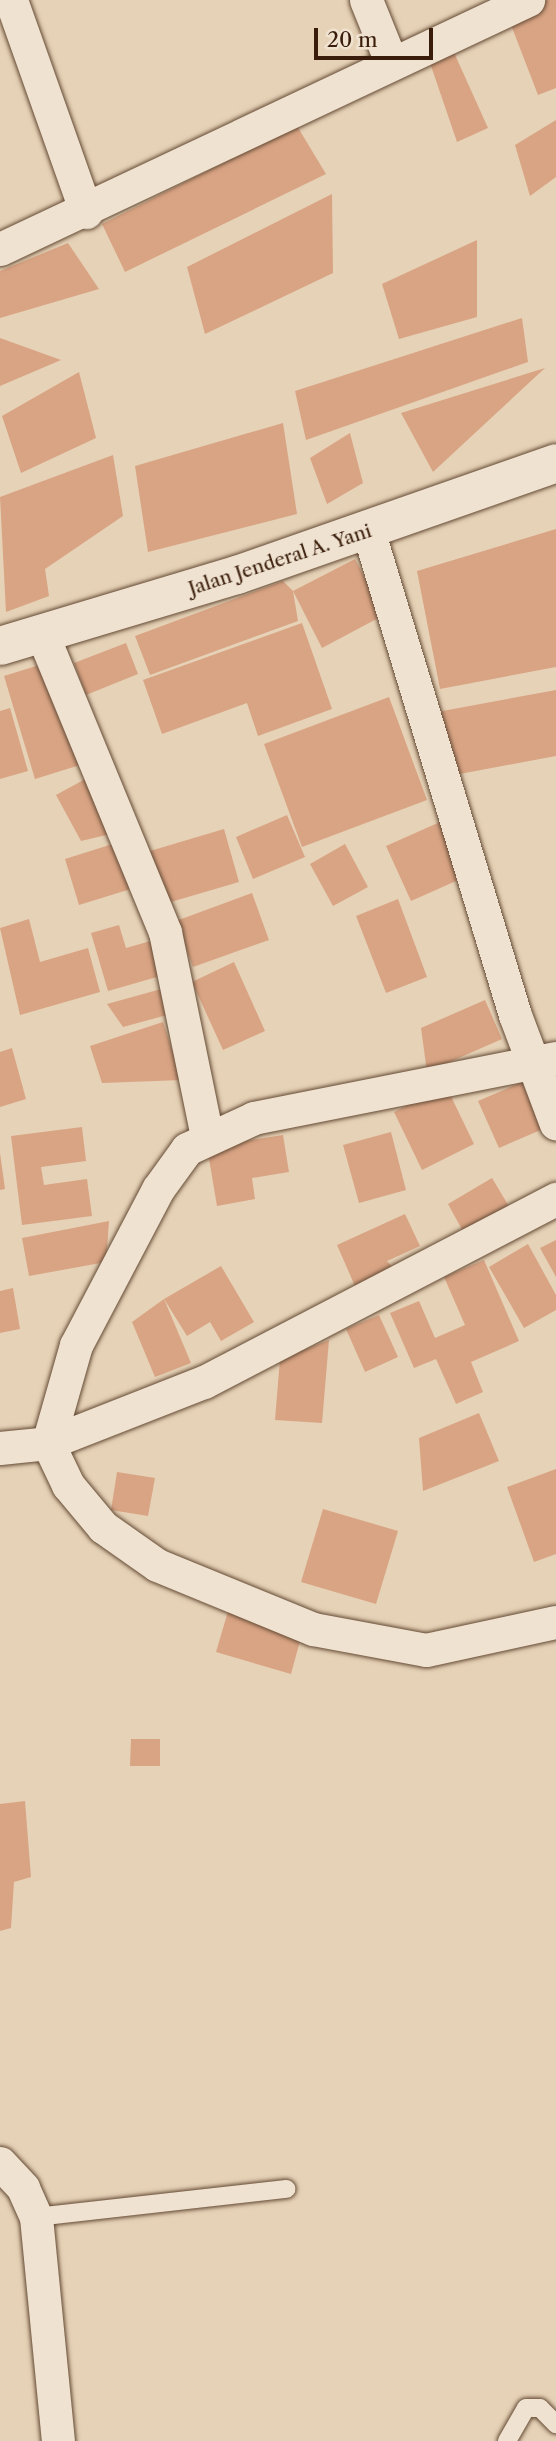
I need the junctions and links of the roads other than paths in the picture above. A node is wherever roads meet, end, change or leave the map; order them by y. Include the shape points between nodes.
1 (11, 0) edge
2 (366, 0) edge
3 (528, 0) edge
4 (391, 62) junction
5 (86, 212) junction
6 (0, 249) edge
7 (556, 463) edge
8 (368, 530) junction
9 (43, 636) junction
10 (0, 646) edge
11 (544, 1062) edge
12 (556, 1124) edge
13 (207, 1137) junction
14 (556, 1199) edge
15 (48, 1443) junction
16 (0, 1448) edge
17 (556, 1622) edge
18 (0, 2162) edge
19 (286, 2189) dead end
20 (36, 2217) junction
21 (556, 2424) edge
22 (58, 2441) edge
23 (507, 2441) edge

1 - 5 street
2 - 4 street
3 - 4 street
4 - 5 street
5 - 6 street
7 - 8 main road, Jalan Jenderal A. Yani
8 - 9 main road, Jalan Jenderal A. Yani
8 - 11 street
9 - 10 main road, Jalan Jenderal A. Yani
9 - 13 street via 165,932
11 - 12 street
11 - 13 street via 254,1118
13 - 15 street via 187,1149 121,1256 76,1345
14 - 15 street via 216,1377
15 - 16 street
15 - 17 street via 68,1485 103,1527 158,1564 313,1629 426,1650
18 - 20 street via 23,2188
19 - 20 lane
20 - 22 street
21 - 23 lane via 540,2408 526,2408

